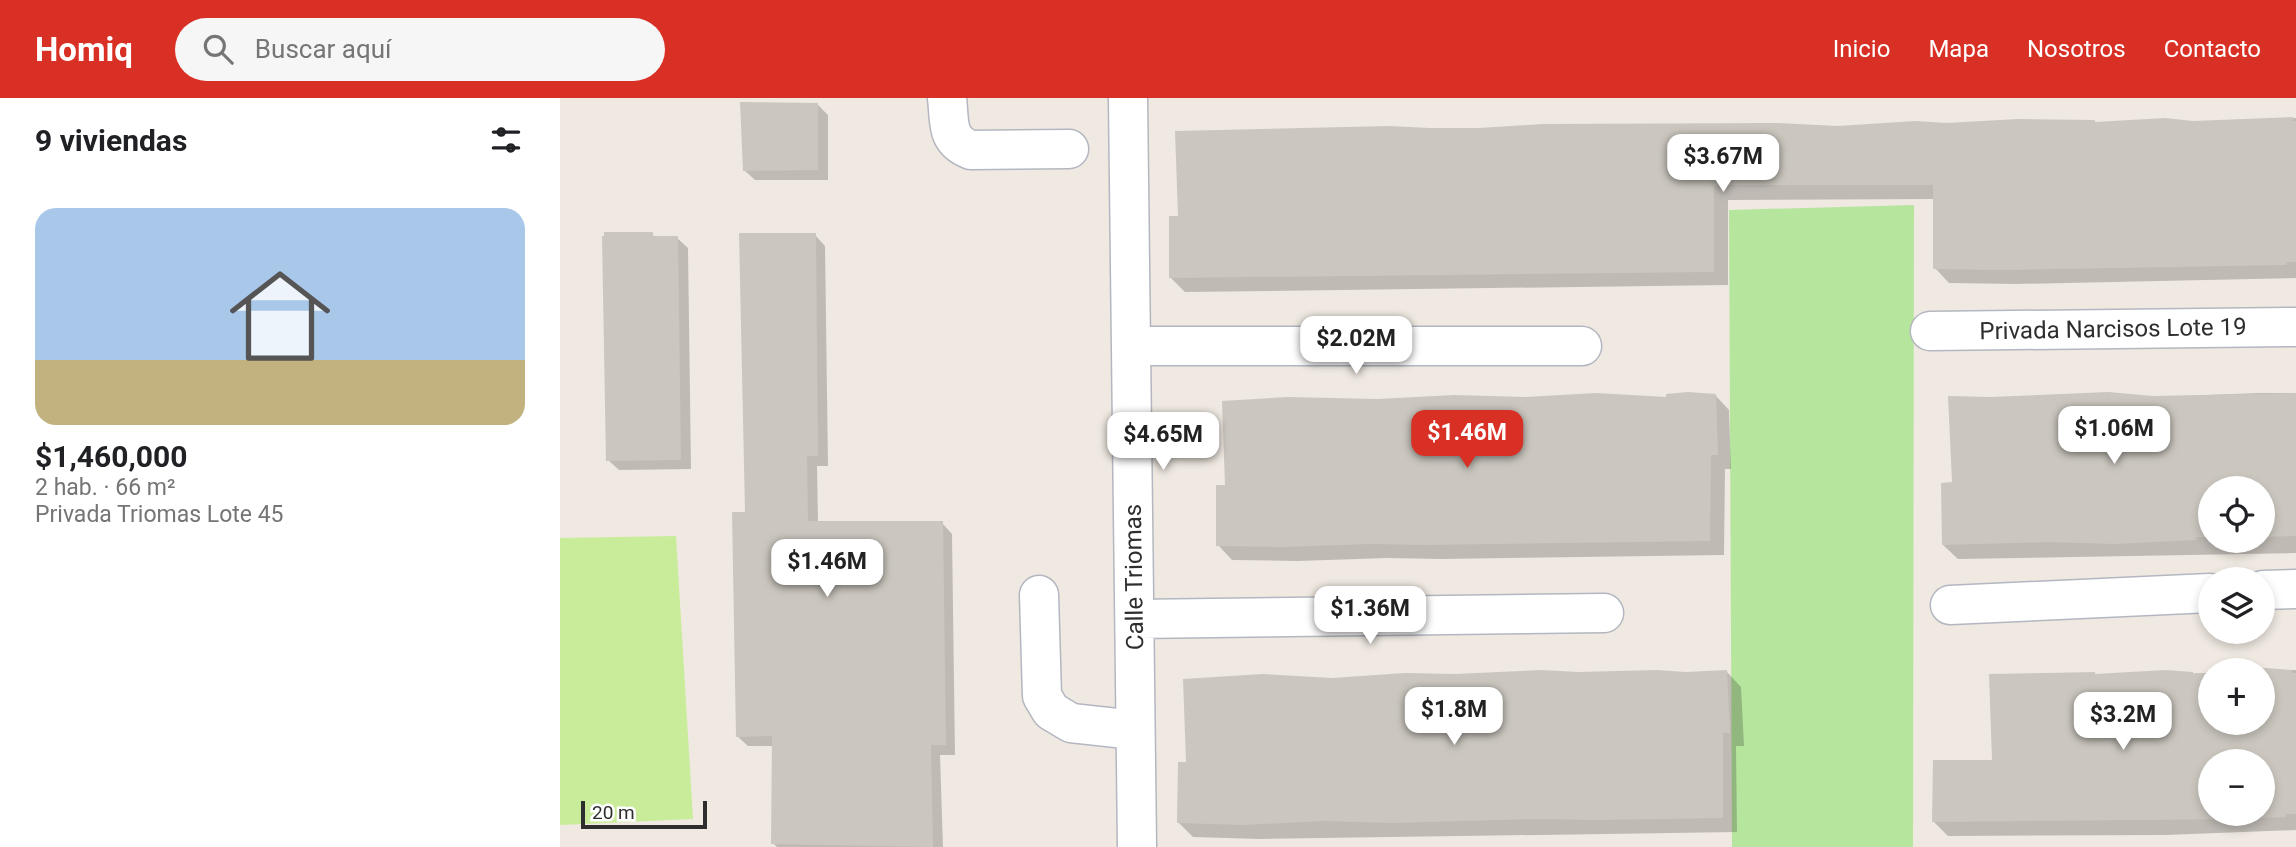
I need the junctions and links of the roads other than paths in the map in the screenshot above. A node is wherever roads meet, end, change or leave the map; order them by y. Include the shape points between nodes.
1 (947, 98) edge
2 (1128, 98) edge
3 (1069, 149) dead end
4 (2296, 327) edge
5 (1930, 331) dead end
6 (1131, 346) junction
7 (1582, 346) dead end
8 (2296, 589) edge
9 (2275, 590) edge
10 (2198, 594) edge
11 (1039, 595) dead end
12 (1950, 605) dead end
13 (1604, 613) dead end
14 (1136, 619) junction
15 (1135, 730) junction
16 (1137, 847) edge

1 - 3 street via 951,137 960,146 971,150
2 - 6 street, Calle Triomas
4 - 5 street, Privada Narcisos Lote 19
6 - 7 street
6 - 14 street, Calle Triomas
8 - 9 street
10 - 12 street
11 - 15 street via 1042,696 1051,711 1071,723
13 - 14 street
14 - 15 street, Calle Triomas
15 - 16 street, Calle Triomas

